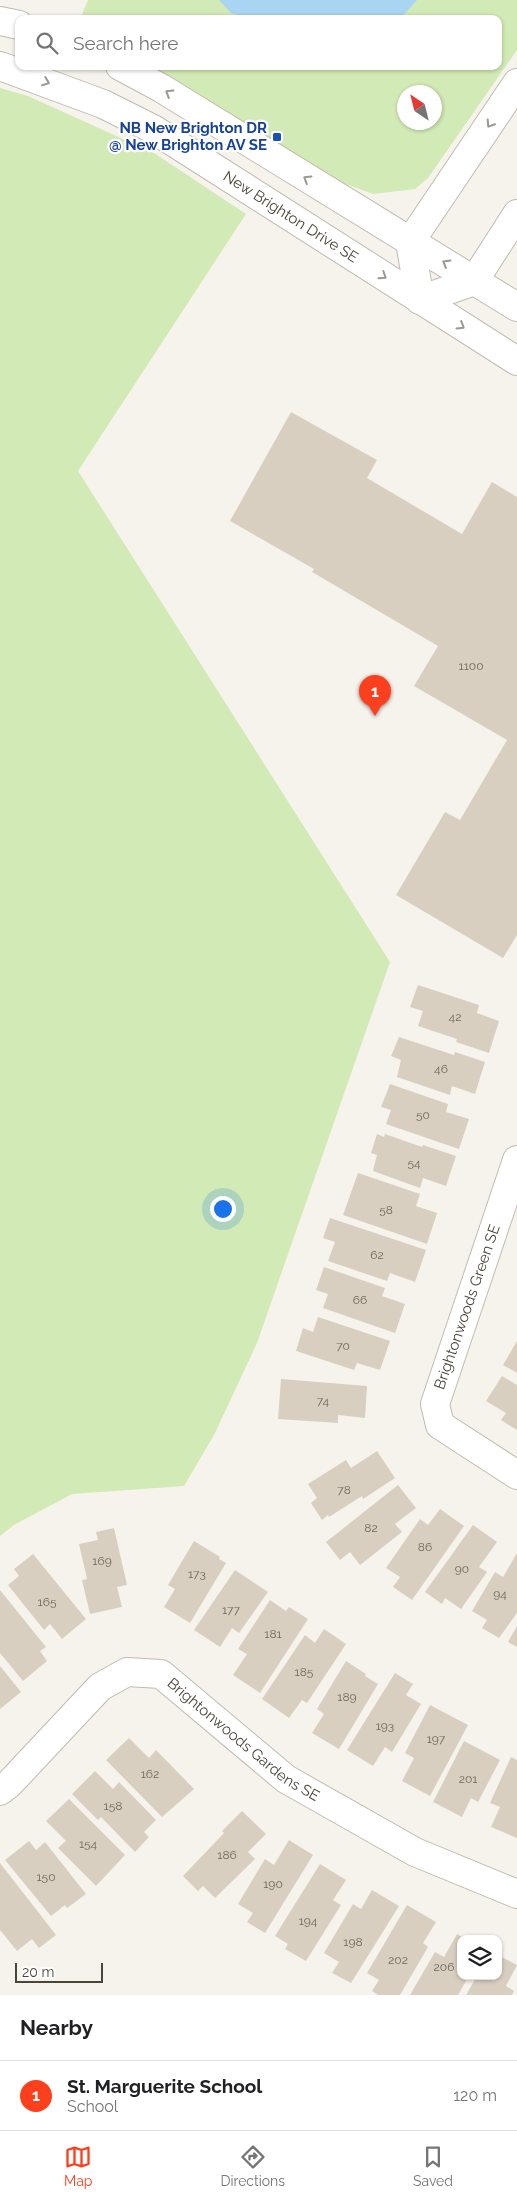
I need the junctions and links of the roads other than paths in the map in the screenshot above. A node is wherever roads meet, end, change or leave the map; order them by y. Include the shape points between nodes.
1 (0, 21) edge
2 (15, 25) edge
3 (0, 66) edge
4 (127, 70) edge
5 (517, 83) edge
6 (517, 214) edge
7 (410, 242) junction
8 (474, 281) junction
9 (420, 300) junction
10 (517, 307) edge
11 (517, 361) edge
12 (517, 1160) edge
13 (517, 1475) edge
14 (0, 1791) edge
15 (517, 1894) edge

1 - 2 street
3 -> 9 street, New Brighton Drive SE via 103,104 153,129
7 -> 4 street
5 -> 7 street
6 - 8 street
8 -> 7 street
7 - 9 street
8 - 9 street
8 - 10 street
9 -> 11 street, New Brighton Drive SE
12 - 13 street, Brightonwoods Green SE via 435,1404 440,1425
14 - 15 street, Brightonwoods Gardens SE via 100,1687 127,1672 161,1674 286,1779 415,1852

